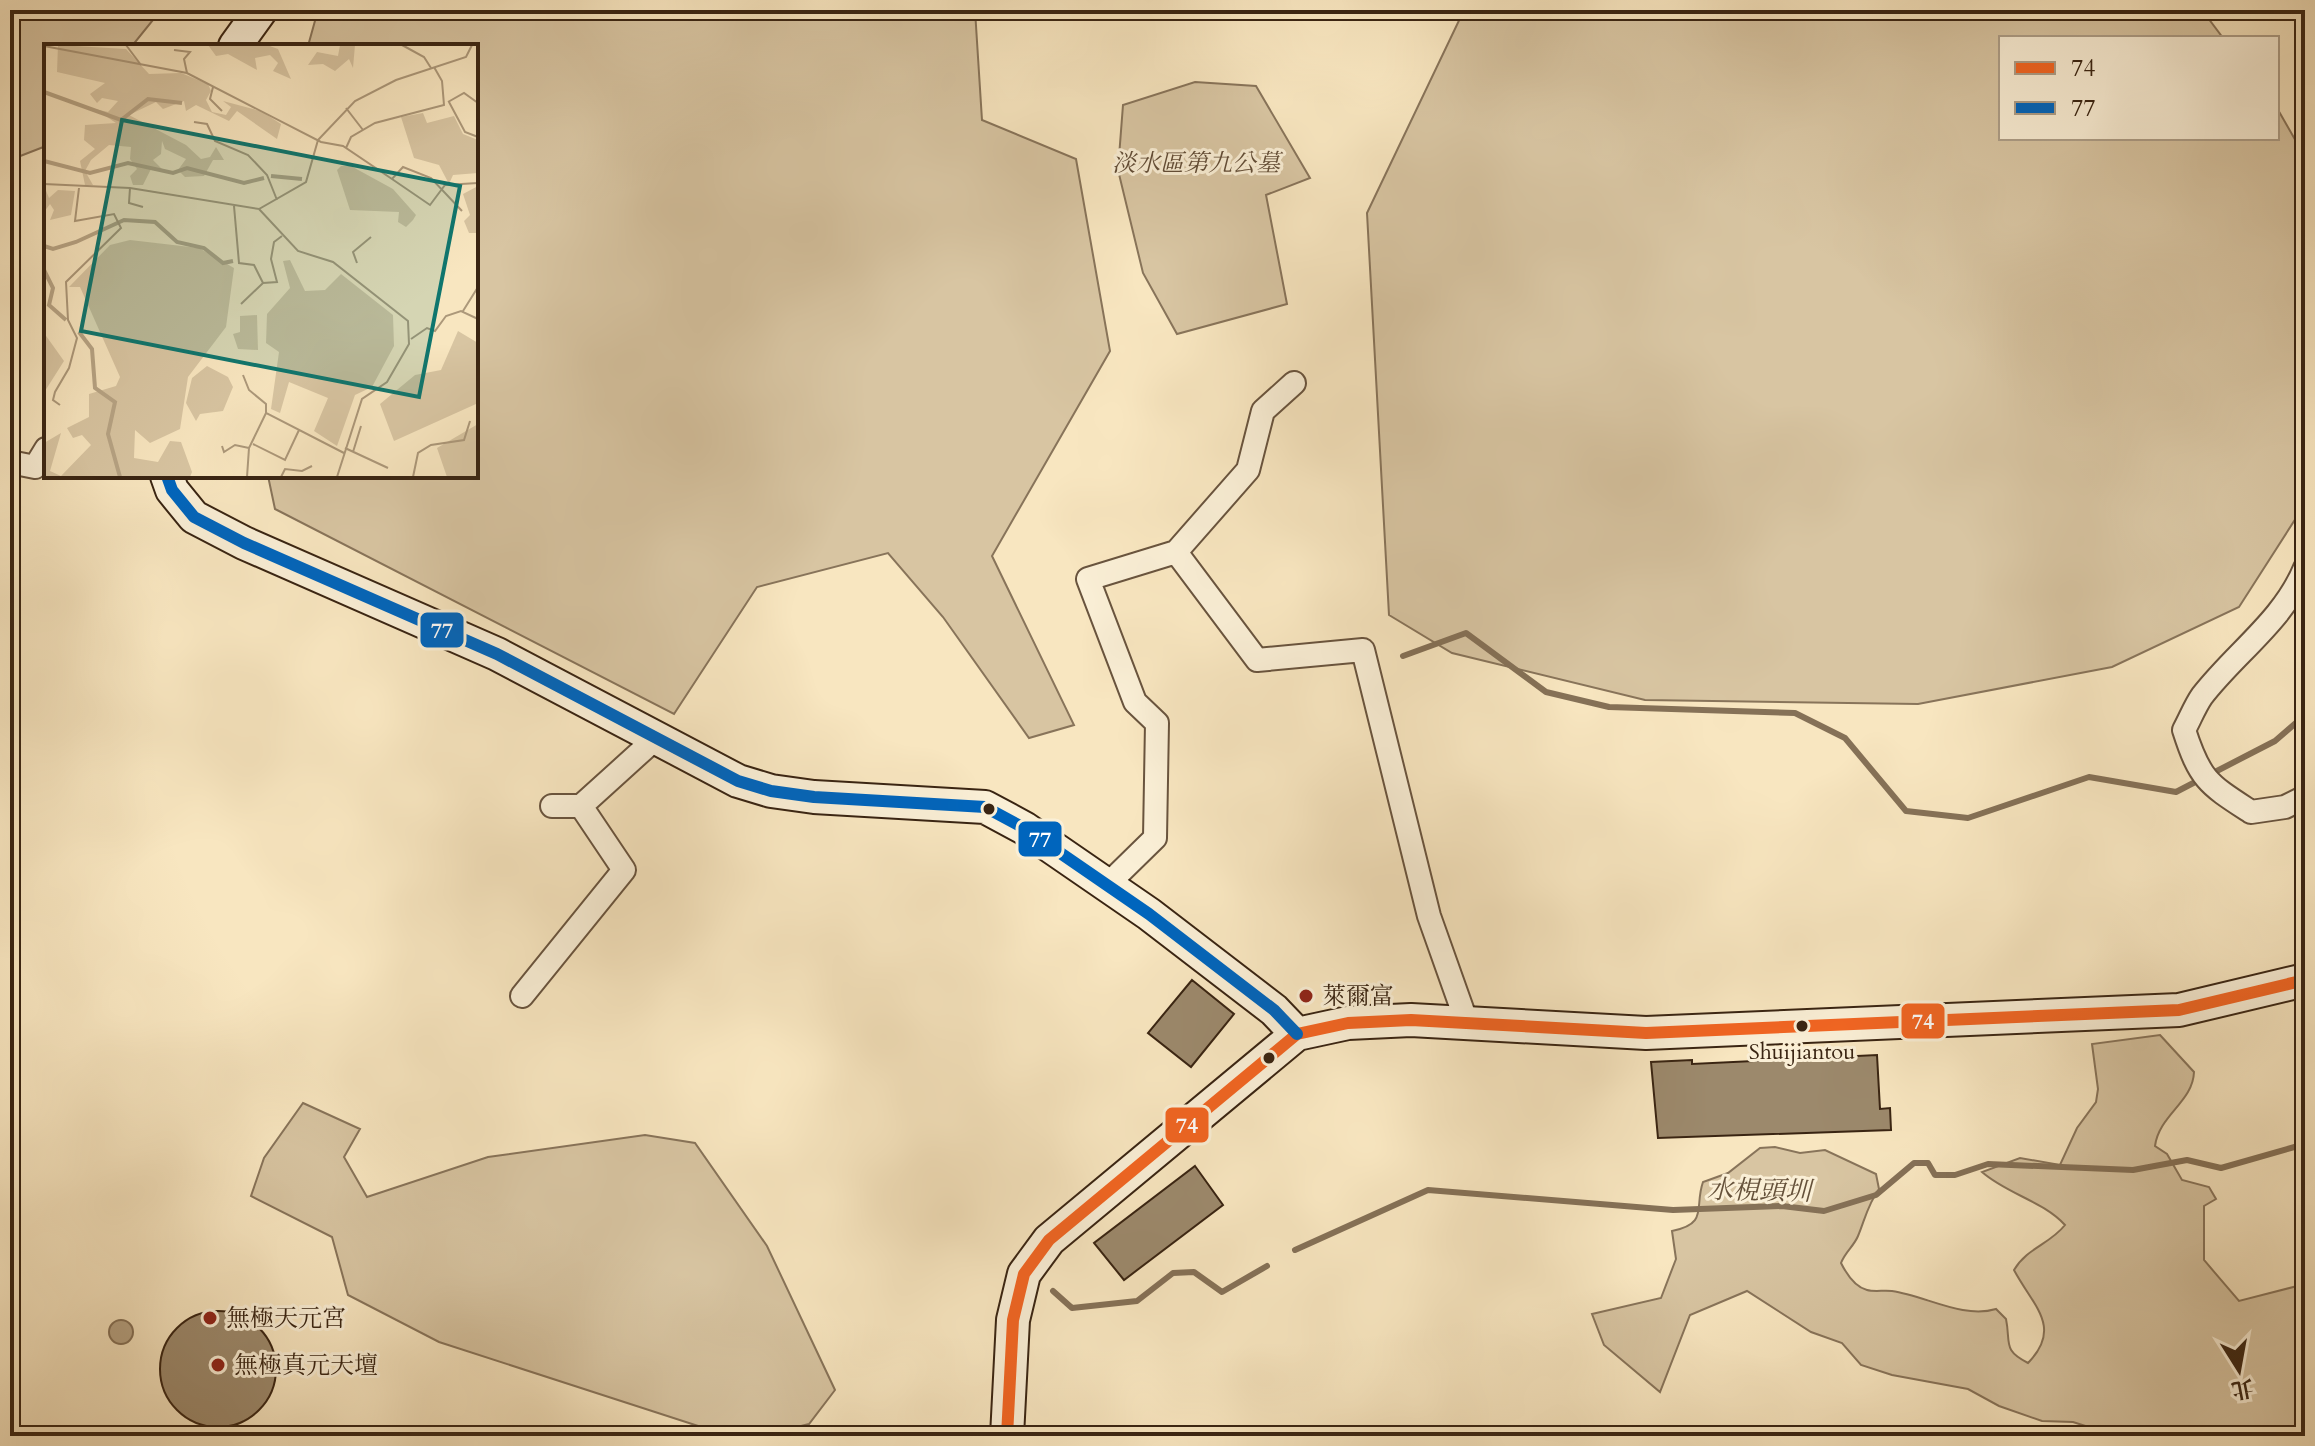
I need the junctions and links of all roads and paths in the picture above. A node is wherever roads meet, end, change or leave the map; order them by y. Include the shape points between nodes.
1 (261, 10) edge
2 (236, 44) edge
3 (1294, 383) dead end
4 (44, 452) edge
5 (10, 462) edge
6 (168, 478) edge
7 (1176, 552) junction
8 (2305, 568) edge
9 (655, 739) junction
10 (2305, 797) edge
11 (552, 806) dead end
12 (581, 806) junction
13 (1107, 885) junction
14 (2305, 980) edge
15 (522, 996) dead end
16 (1467, 1023) junction
17 (1297, 1034) junction
18 (1007, 1436) edge

1 - 2 main road
3 - 7 street via 1263,411 1248,470
4 - 5 street via 35,467
6 - 9 main road via 194,517 497,654
7 - 13 street via 1088,579 1135,702 1157,723 1155,838
7 - 16 street via 1257,660 1363,650 1429,916
8 - 10 street via 2297,588 2255,642 2201,697 2184,730 2204,777 2251,812 2285,807
9 - 12 street
9 - 13 main road via 738,781 771,791 985,807
11 - 12 street
12 - 15 street via 624,870
13 - 17 main road via 1274,1010
14 - 16 main road via 2179,1010 1646,1033
16 - 17 main road via 1348,1023
17 - 18 main road via 1049,1240 1024,1274 1013,1320

